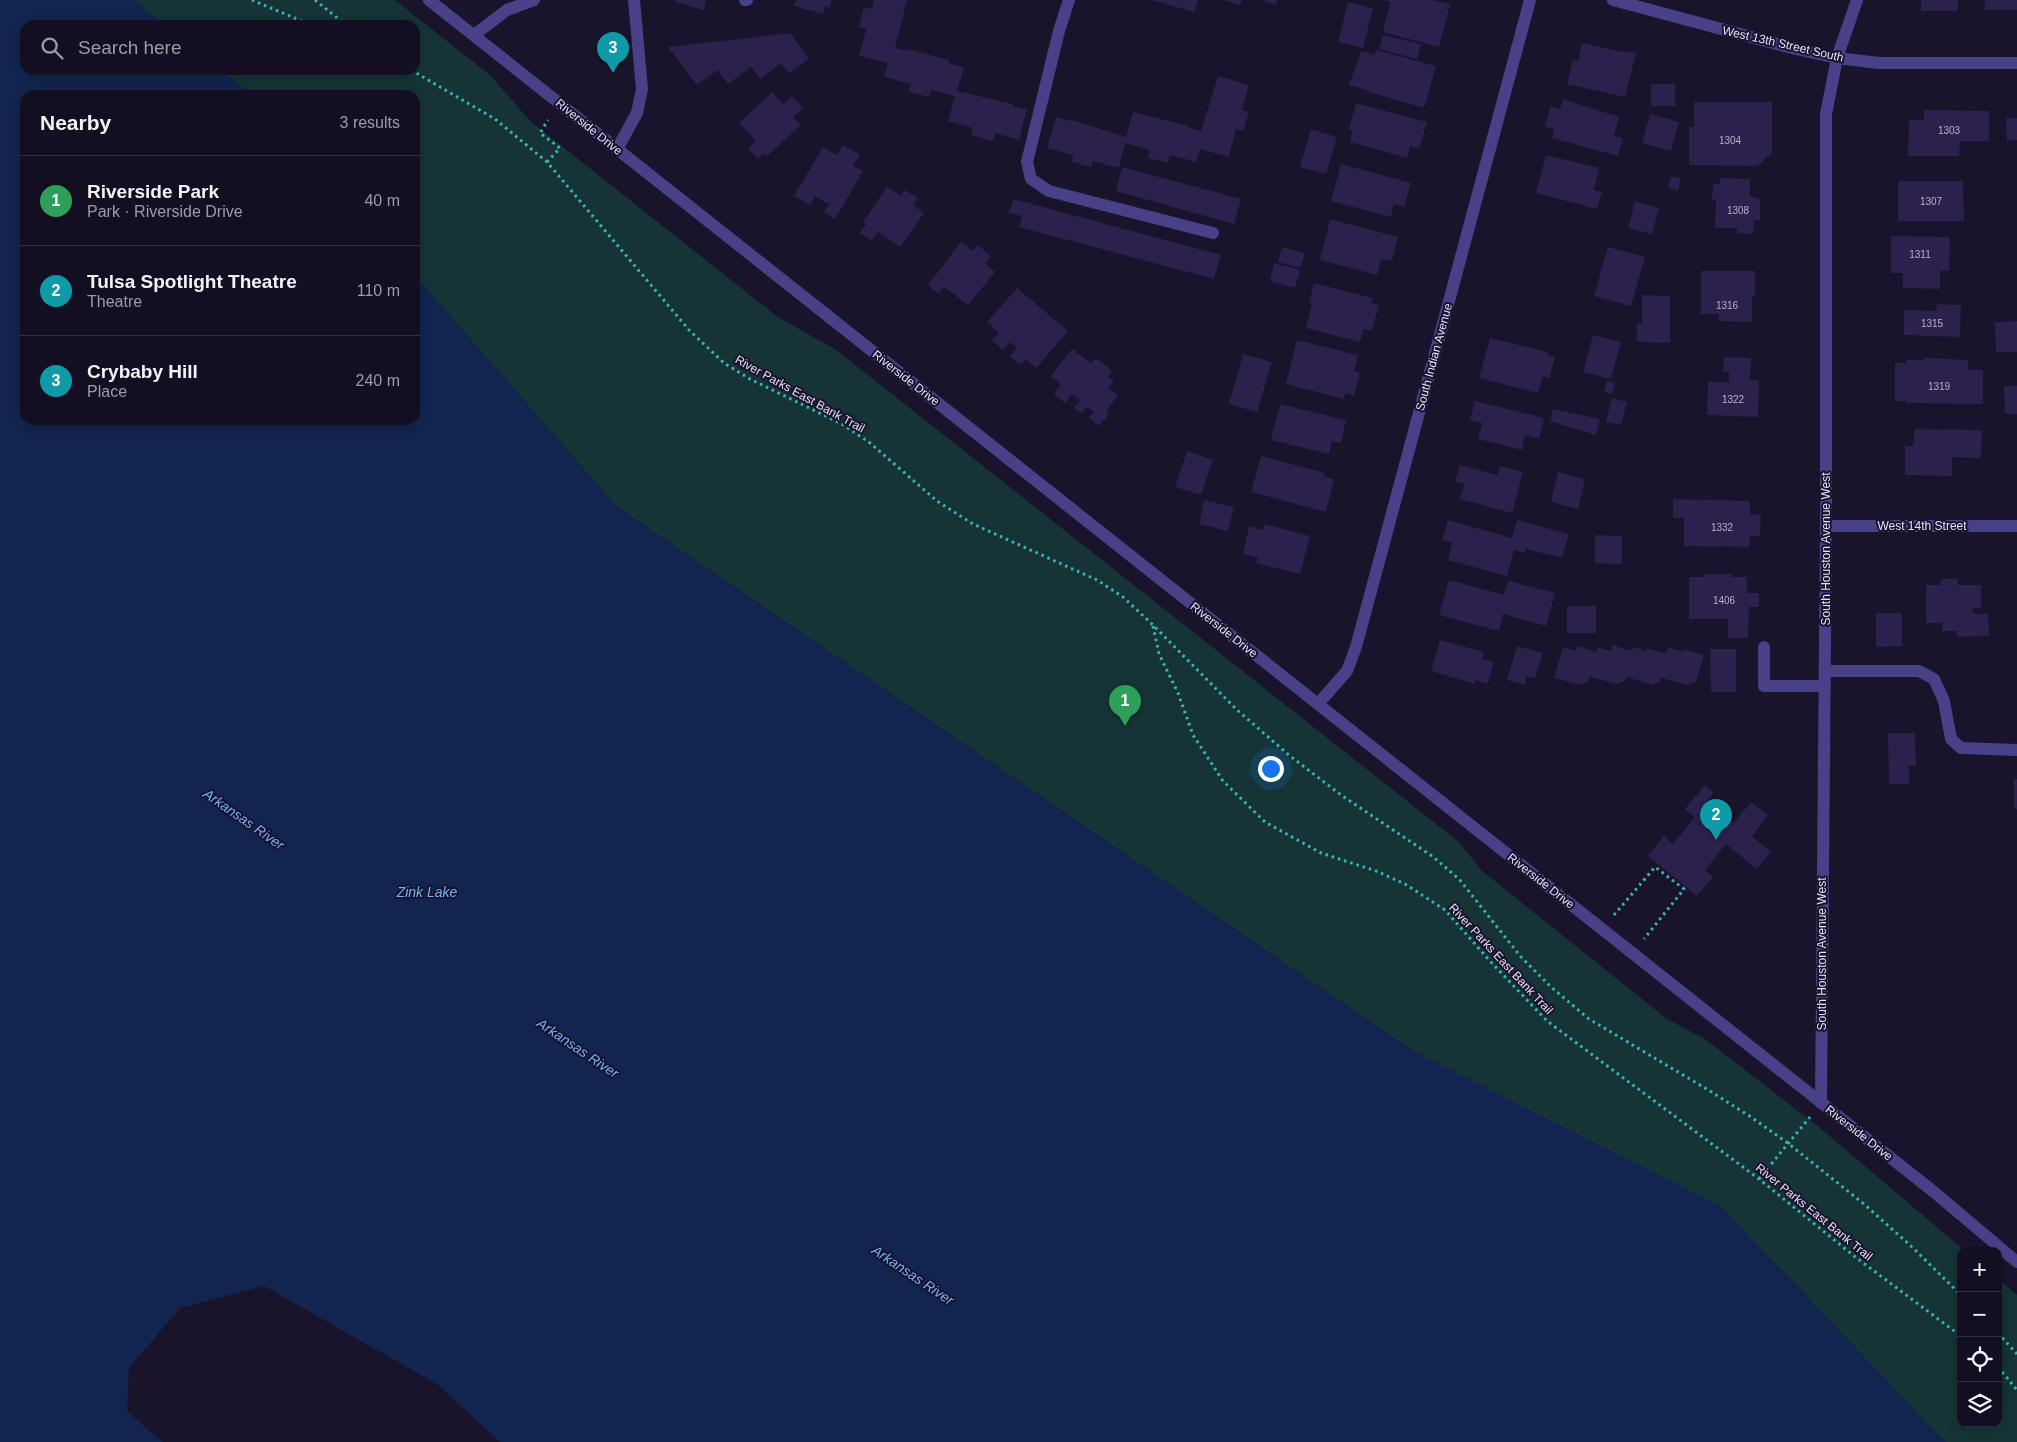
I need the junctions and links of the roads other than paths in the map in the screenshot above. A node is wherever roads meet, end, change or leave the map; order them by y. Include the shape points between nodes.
1 (429, 0) edge
2 (534, 0) edge
3 (634, 0) edge
4 (1069, 0) edge
5 (1530, 0) edge
6 (1613, 0) edge
7 (1857, 0) edge
8 (474, 35) junction
9 (1837, 58) junction
10 (2017, 63) edge
11 (617, 149) junction
12 (1213, 233) dead end
13 (1826, 526) junction
14 (2017, 526) edge
15 (1764, 646) dead end
16 (1825, 672) junction
17 (1825, 686) junction
18 (1318, 704) junction
19 (2017, 750) edge
20 (1821, 1103) junction
21 (2017, 1262) edge

1 - 8 street, Riverside Drive
2 - 8 street via 507,10
3 - 11 street via 642,89 637,112
4 - 12 street via 1027,162 1031,179 1049,191
5 - 18 street, South Indian Avenue via 1356,647 1347,671
6 - 9 street, West 13th Street South
7 - 9 street, South Houston Avenue West
8 - 11 street, Riverside Drive
9 - 10 street, West 13th Street South via 1878,63
9 - 13 street, South Houston Avenue West via 1826,114
11 - 18 street, Riverside Drive
13 - 14 street, West 14th Street
13 - 16 street, South Houston Avenue West
15 - 17 street via 1764,686
16 - 17 street, South Houston Avenue West
16 - 19 street via 1919,671 1934,679 1944,701 1950,739 1956,744 1961,748
17 - 20 street, South Houston Avenue West
18 - 20 street, Riverside Drive
20 - 21 street, Riverside Drive

